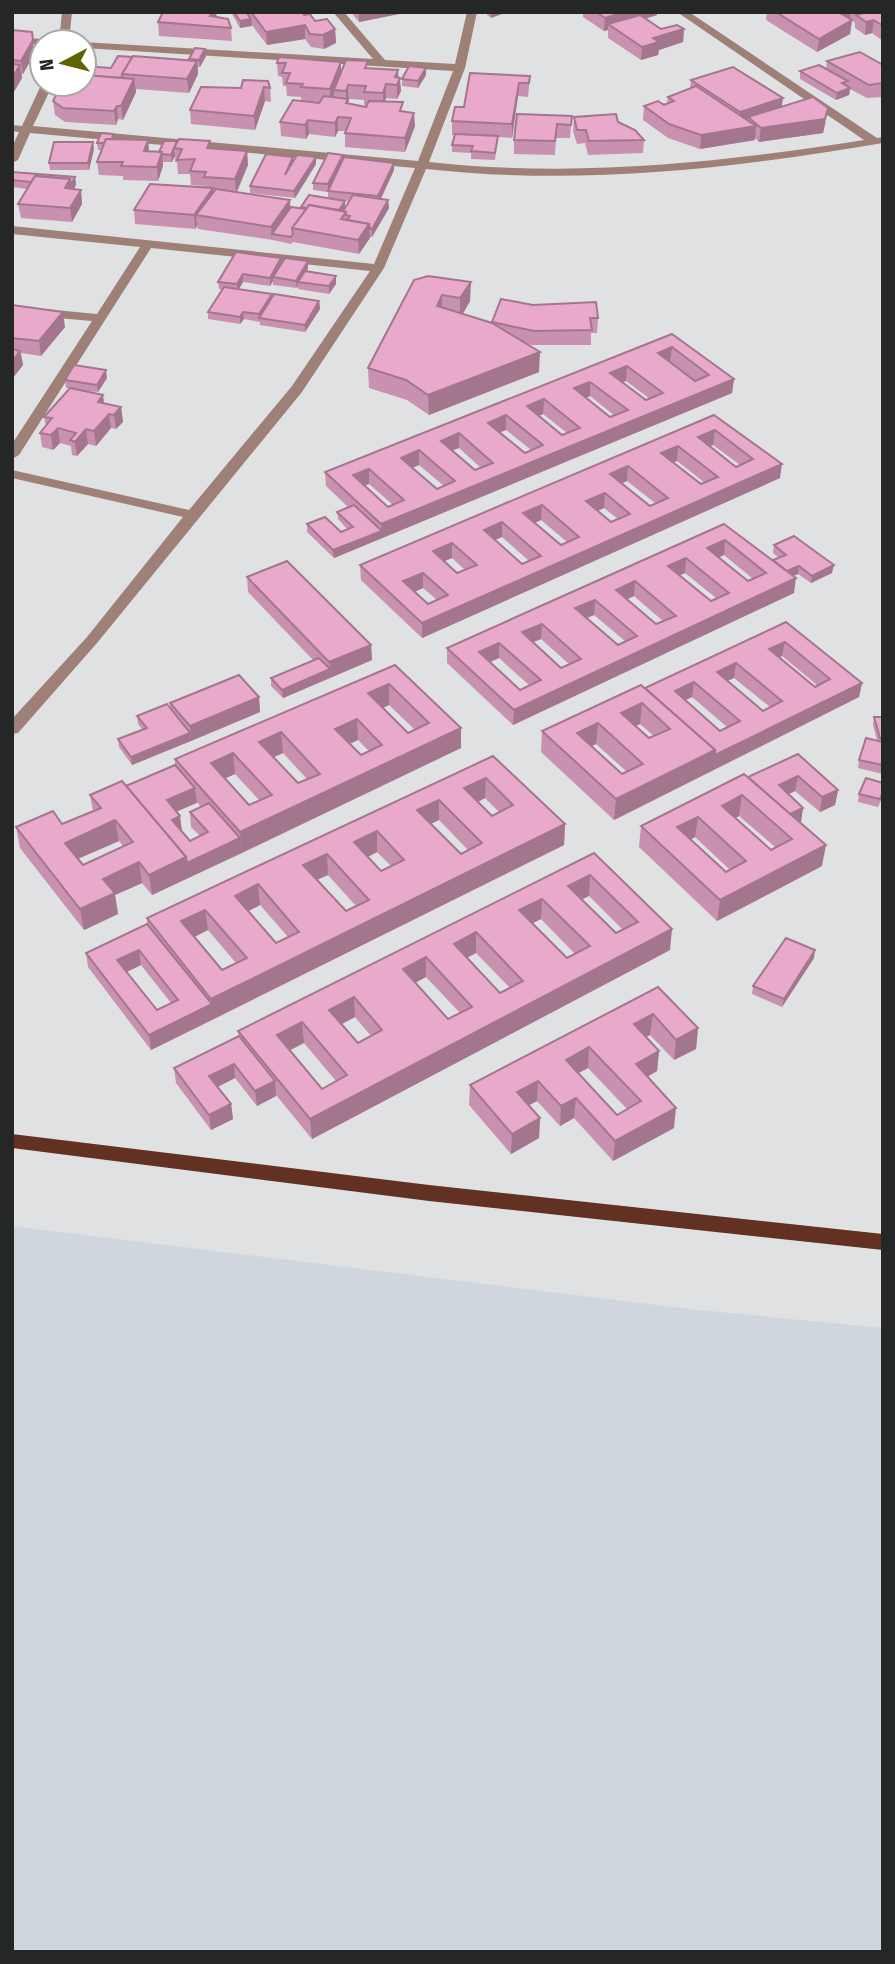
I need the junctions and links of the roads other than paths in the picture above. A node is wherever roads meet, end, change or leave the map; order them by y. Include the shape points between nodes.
1 (338, 12) edge
2 (472, 12) edge
3 (682, 12) edge
4 (98, 46) edge
5 (382, 63) junction
6 (460, 68) junction
7 (41, 98) edge
8 (12, 128) edge
9 (27, 130) junction
10 (878, 140) edge
11 (12, 160) edge
12 (422, 165) junction
13 (12, 230) edge
14 (148, 244) junction
15 (378, 268) junction
16 (12, 310) edge
17 (102, 318) junction
18 (12, 454) edge
19 (12, 474) edge
20 (192, 515) junction
21 (12, 729) edge
22 (12, 1141) edge
23 (883, 1242) edge

1 - 5 street
2 - 6 street
3 - 10 street
4 - 5 street
5 - 6 street
6 - 12 street
7 - 9 street
8 - 9 street
9 - 11 street
9 - 12 street
10 - 12 street via 652,172 525,175
12 - 15 street
13 - 14 street
14 - 15 street
14 - 17 street
15 - 20 street via 297,389
16 - 17 street
17 - 18 street
19 - 20 street
20 - 21 street via 92,640
22 - 23 main road via 429,1193

